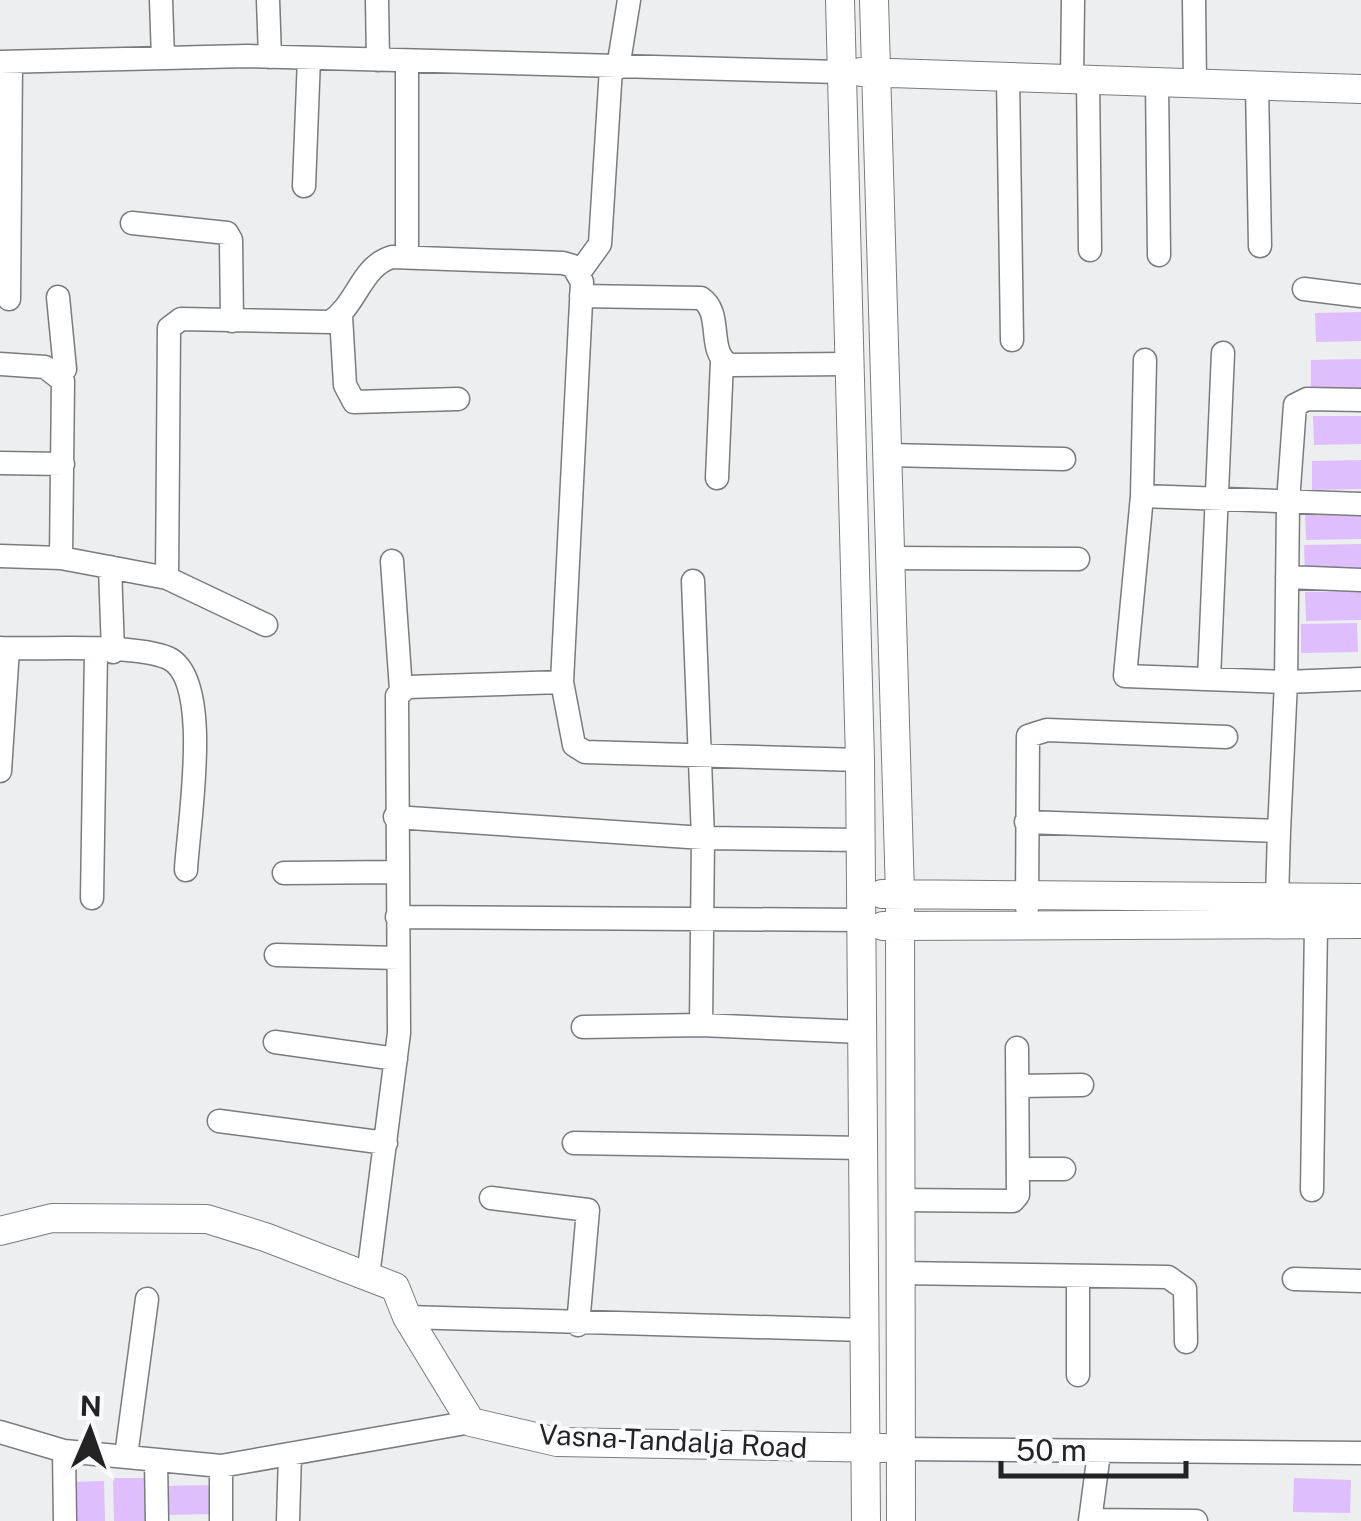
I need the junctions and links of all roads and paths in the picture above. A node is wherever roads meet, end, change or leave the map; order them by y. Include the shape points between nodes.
1 (161, 0) edge
2 (268, 0) edge
3 (377, 0) edge
4 (629, 0) edge
5 (840, 0) edge
6 (874, 0) edge
7 (1073, 0) edge
8 (1194, 0) edge
9 (270, 56) junction
10 (163, 58) junction
11 (309, 58) junction
12 (378, 60) junction
13 (407, 61) junction
14 (5, 62) edge
15 (615, 68) junction
16 (840, 72) junction
17 (877, 72) junction
18 (1008, 77) junction
19 (1080, 79) junction
20 (1156, 82) junction
21 (1195, 83) junction
22 (1257, 85) junction
23 (1361, 89) edge
24 (304, 186) dead end
25 (132, 223) dead end
26 (1260, 246) dead end
27 (1090, 250) dead end
28 (1159, 255) dead end
29 (408, 257) junction
30 (580, 284) junction
31 (1304, 290) dead end
32 (1361, 296) edge
33 (58, 297) dead end
34 (9, 299) dead end
35 (340, 316) junction
36 (232, 321) junction
37 (1012, 340) dead end
38 (1223, 353) dead end
39 (1144, 360) dead end
40 (722, 361) junction
41 (0, 364) edge
42 (848, 364) junction
43 (58, 374) junction
44 (458, 399) dead end
45 (1361, 400) edge
46 (888, 455) junction
47 (1064, 459) dead end
48 (0, 463) edge
49 (63, 464) junction
50 (717, 478) dead end
51 (1142, 496) junction
52 (1215, 498) junction
53 (1288, 502) junction
54 (1361, 504) edge
55 (0, 556) edge
56 (62, 558) junction
57 (891, 558) junction
58 (1078, 559) dead end
59 (392, 561) dead end
60 (110, 567) junction
61 (1288, 577) junction
62 (166, 578) junction
63 (692, 580) dead end
64 (1361, 580) edge
65 (266, 625) dead end
66 (4, 648) edge
67 (104, 651) junction
68 (1209, 679) junction
69 (1361, 679) edge
70 (562, 682) junction
71 (1286, 682) junction
72 (401, 690) junction
73 (1226, 737) dead end
74 (699, 755) junction
75 (860, 760) junction
76 (0, 771) edge
77 (396, 817) junction
78 (1026, 822) junction
79 (1278, 831) junction
80 (702, 838) junction
81 (859, 840) junction
82 (186, 870) dead end
83 (397, 872) junction
84 (284, 873) dead end
85 (900, 894) junction
86 (92, 898) dead end
87 (1361, 898) edge
88 (1277, 899) junction
89 (1027, 910) junction
90 (861, 914) junction
91 (397, 917) junction
92 (700, 918) junction
93 (1316, 924) junction
94 (1361, 924) edge
95 (900, 925) junction
96 (276, 955) dead end
97 (398, 958) junction
98 (701, 1025) junction
99 (582, 1027) dead end
100 (862, 1032) junction
101 (276, 1042) dead end
102 (1017, 1048) dead end
103 (396, 1060) junction
104 (1082, 1085) dead end
105 (1018, 1086) junction
106 (219, 1121) dead end
107 (386, 1143) junction
108 (574, 1144) dead end
109 (864, 1148) junction
110 (1020, 1169) junction
111 (1064, 1169) dead end
112 (1312, 1190) dead end
113 (491, 1198) dead end
114 (900, 1200) junction
115 (0, 1231) edge
116 (899, 1273) junction
117 (368, 1276) junction
118 (1078, 1276) junction
119 (1294, 1280) dead end
120 (1361, 1281) edge
121 (147, 1299) dead end
122 (407, 1317) junction
123 (578, 1325) junction
124 (865, 1330) junction
125 (1186, 1342) dead end
126 (1078, 1374) dead end
127 (472, 1422) junction
128 (0, 1432) edge
129 (865, 1448) junction
130 (900, 1448) junction
131 (64, 1451) junction
132 (1099, 1453) junction
133 (1361, 1453) edge
134 (290, 1454) junction
135 (126, 1456) junction
136 (156, 1460) junction
137 (221, 1466) junction
138 (1090, 1520) edge
139 (65, 1521) edge
140 (157, 1521) edge
141 (222, 1521) edge
142 (288, 1521) edge
143 (866, 1521) edge
144 (900, 1521) edge
145 (1196, 1521) edge

1 - 10 street
2 - 9 street
3 - 12 street
4 - 15 street
5 - 16 street
6 - 17 street
7 - 19 street
8 - 21 street
9 - 10 street
9 - 11 street
10 - 14 street
11 - 12 street
11 - 24 street
12 - 13 street
13 - 15 street
13 - 29 street
14 - 34 street
15 - 16 street
15 - 30 street via 600,244
16 - 17 street
16 - 42 street
17 - 18 street
17 - 46 street
18 - 19 street
18 - 37 street
19 - 20 street
19 - 27 street
20 - 21 street
20 - 28 street
21 - 22 street
22 - 23 street
22 - 26 street
25 - 36 street via 227,233
29 - 30 street via 563,263
29 - 35 street via 374,265
30 - 40 street via 700,298 712,310
30 - 70 street
31 - 32 street
33 - 43 street via 66,346 65,369
35 - 36 street via 320,324
35 - 44 street via 345,385 354,402
36 - 62 street via 181,319 169,328
38 - 52 street
39 - 51 street
40 - 42 street
40 - 50 street
41 - 43 street
42 - 75 street
43 - 49 street
45 - 53 street via 1306,399 1294,405
46 - 47 street
46 - 57 street
48 - 49 street
49 - 56 street
51 - 52 street
51 - 68 street via 1125,676
52 - 53 street
52 - 68 street
53 - 54 street
53 - 61 street
55 - 56 street
56 - 60 street
57 - 58 street
57 - 85 street
59 - 72 street
60 - 62 street
60 - 67 street
61 - 64 street
61 - 71 street
62 - 65 street
63 - 74 street
66 - 67 street
66 - 76 street
67 - 82 street via 168,658 192,690
67 - 86 street
68 - 71 street
69 - 71 street
70 - 72 street
70 - 74 street via 568,728 585,752
71 - 79 street
72 - 77 street via 395,706
73 - 78 street via 1036,732 1026,743
74 - 75 street
74 - 80 street
75 - 81 street
77 - 80 street
77 - 83 street
78 - 79 street
78 - 89 street
79 - 88 street
80 - 81 street
80 - 92 street
81 - 90 street
83 - 84 street
83 - 91 street
85 - 89 street
85 - 90 street
85 - 95 street
87 - 88 street
88 - 89 street
89 - 93 street
89 - 95 street
90 - 92 street
90 - 95 street
90 - 100 street
91 - 92 street
91 - 97 street
92 - 98 street
93 - 94 street
93 - 112 street
95 - 114 street
96 - 97 street
97 - 103 street
98 - 99 street
98 - 100 street
100 - 109 street
101 - 103 street
102 - 105 street
103 - 107 street
104 - 105 street
105 - 110 street
106 - 107 street
107 - 117 street
108 - 109 street
109 - 124 street
110 - 111 street
110 - 114 street via 1013,1201
113 - 123 street via 588,1210
114 - 116 street
115 - 117 street via 52,1218 207,1220
116 - 118 street
116 - 130 street
117 - 122 street via 394,1287
118 - 125 street via 1168,1276 1185,1290
118 - 126 street
119 - 120 street
121 - 135 street
122 - 123 street
122 - 127 street
123 - 124 street
124 - 129 street
127 - 129 street, Vasna-Tandalja Road via 557,1442
127 - 134 street
128 - 131 street
129 - 130 street, Vasna-Tandalja Road
129 - 143 street
130 - 132 street
130 - 144 street
131 - 135 street
131 - 139 street
132 - 133 street
132 - 138 street
134 - 137 street
134 - 142 street
135 - 136 street
136 - 137 street
136 - 140 street
137 - 141 street
138 - 145 street

